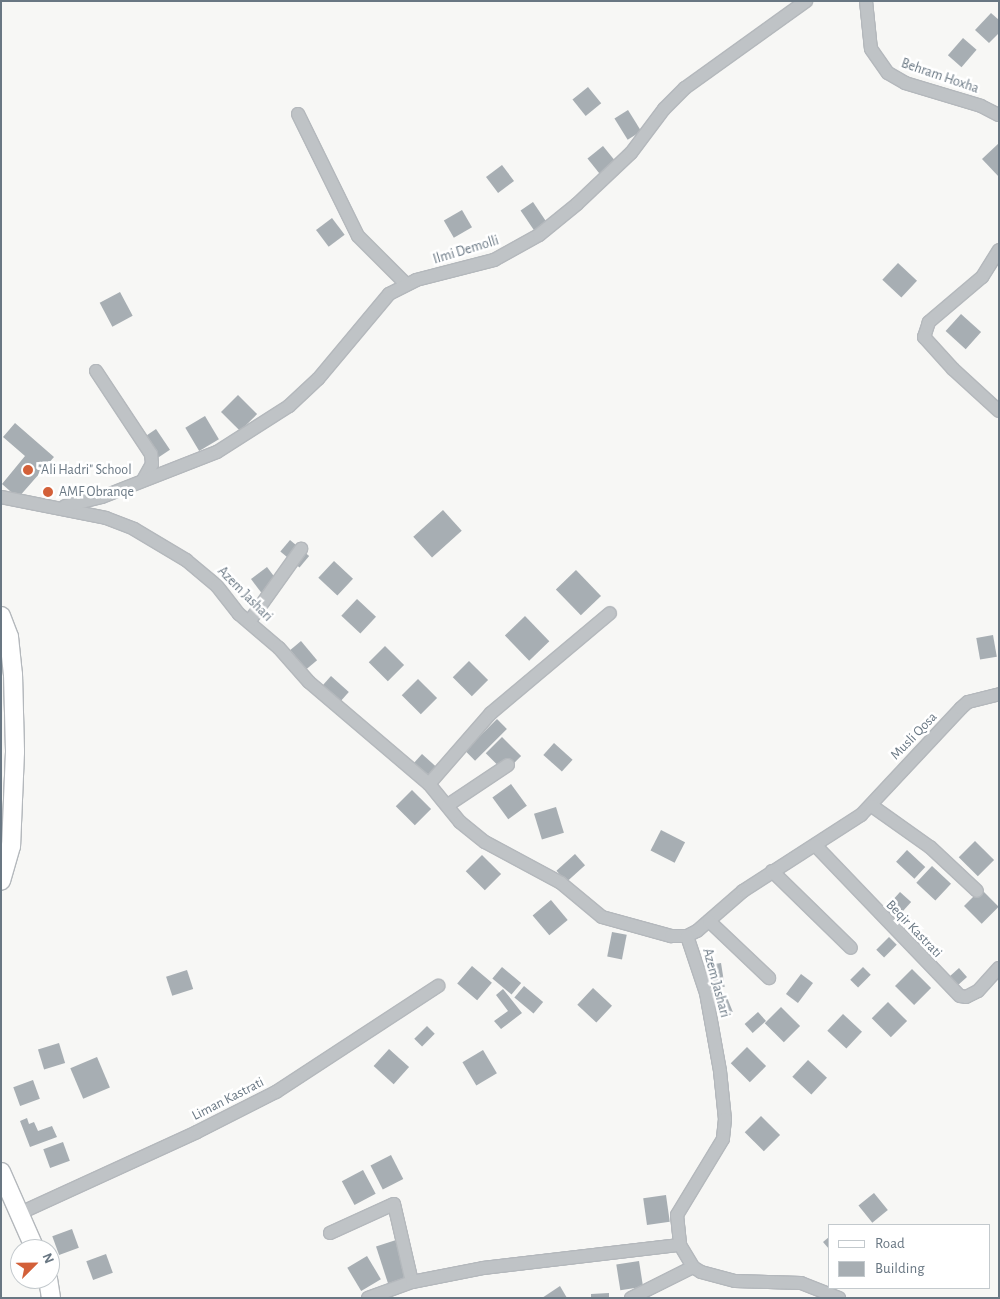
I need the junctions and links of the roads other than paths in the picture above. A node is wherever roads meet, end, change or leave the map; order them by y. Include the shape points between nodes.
1 (806, 1) edge
2 (866, 1) edge
3 (298, 114) dead end
4 (999, 115) edge
5 (999, 250) edge
6 (406, 284) junction
7 (96, 370) dead end
8 (999, 411) edge
9 (142, 480) junction
10 (1, 497) edge
11 (58, 507) junction
12 (301, 550) dead end
13 (610, 613) dead end
14 (1, 616) edge
15 (249, 622) junction
16 (999, 694) edge
17 (508, 765) dead end
18 (428, 784) junction
19 (448, 805) junction
20 (872, 806) junction
21 (815, 845) junction
22 (772, 872) junction
23 (1, 881) edge
24 (977, 891) dead end
25 (709, 921) junction
26 (687, 936) junction
27 (851, 948) dead end
28 (999, 968) edge
29 (769, 978) dead end
30 (438, 986) dead end
31 (1, 1172) edge
32 (18, 1214) junction
33 (330, 1232) dead end
34 (30, 1239) edge
35 (680, 1244) junction
36 (693, 1267) junction
37 (412, 1282) junction
38 (368, 1298) edge
39 (631, 1298) edge
40 (839, 1298) edge

1 - 6 street, Ilmi Demolli via 685,88 664,109 631,153 539,235 494,260
2 - 4 street, Behram Hoxha via 871,49 888,73 905,83 981,106
3 - 6 street via 358,236
5 - 8 street via 982,276 929,322 924,337
6 - 9 street, Ilmi Demolli via 382,301 318,379 289,406 217,452
7 - 9 street via 151,454 152,464
9 - 11 street, Ilmi Demolli via 102,497
10 - 11 street, Azem Jashari
11 - 15 street, Azem Jashari via 106,518 151,539 202,573
12 - 15 street
13 - 18 street via 491,713
14 - 23 street via 9,637 16,752 11,846
15 - 18 street, Azem Jashari via 280,648 310,682
16 - 20 street, Musli Qosa via 968,702 961,708
17 - 19 street
18 - 19 street, Azem Jashari
19 - 26 street, Azem Jashari via 460,822 485,842 561,883 594,913 671,936
20 - 21 street, Musli Qosa
20 - 24 street via 930,847
21 - 22 street
21 - 28 street, Beqir Kastrati via 960,996 966,997 978,991
22 - 25 street via 743,891
22 - 27 street
25 - 26 street
25 - 29 street
26 - 35 street, Azem Jashari via 706,993 725,1119 723,1139 677,1215
30 - 32 street, Liman Kastrati via 276,1092 190,1136
31 - 32 street
32 - 34 street
33 - 37 street via 394,1204
35 - 36 street, Azem Jashari
35 - 37 street via 590,1254
36 - 39 street
36 - 40 street via 724,1279 801,1284
37 - 38 street

